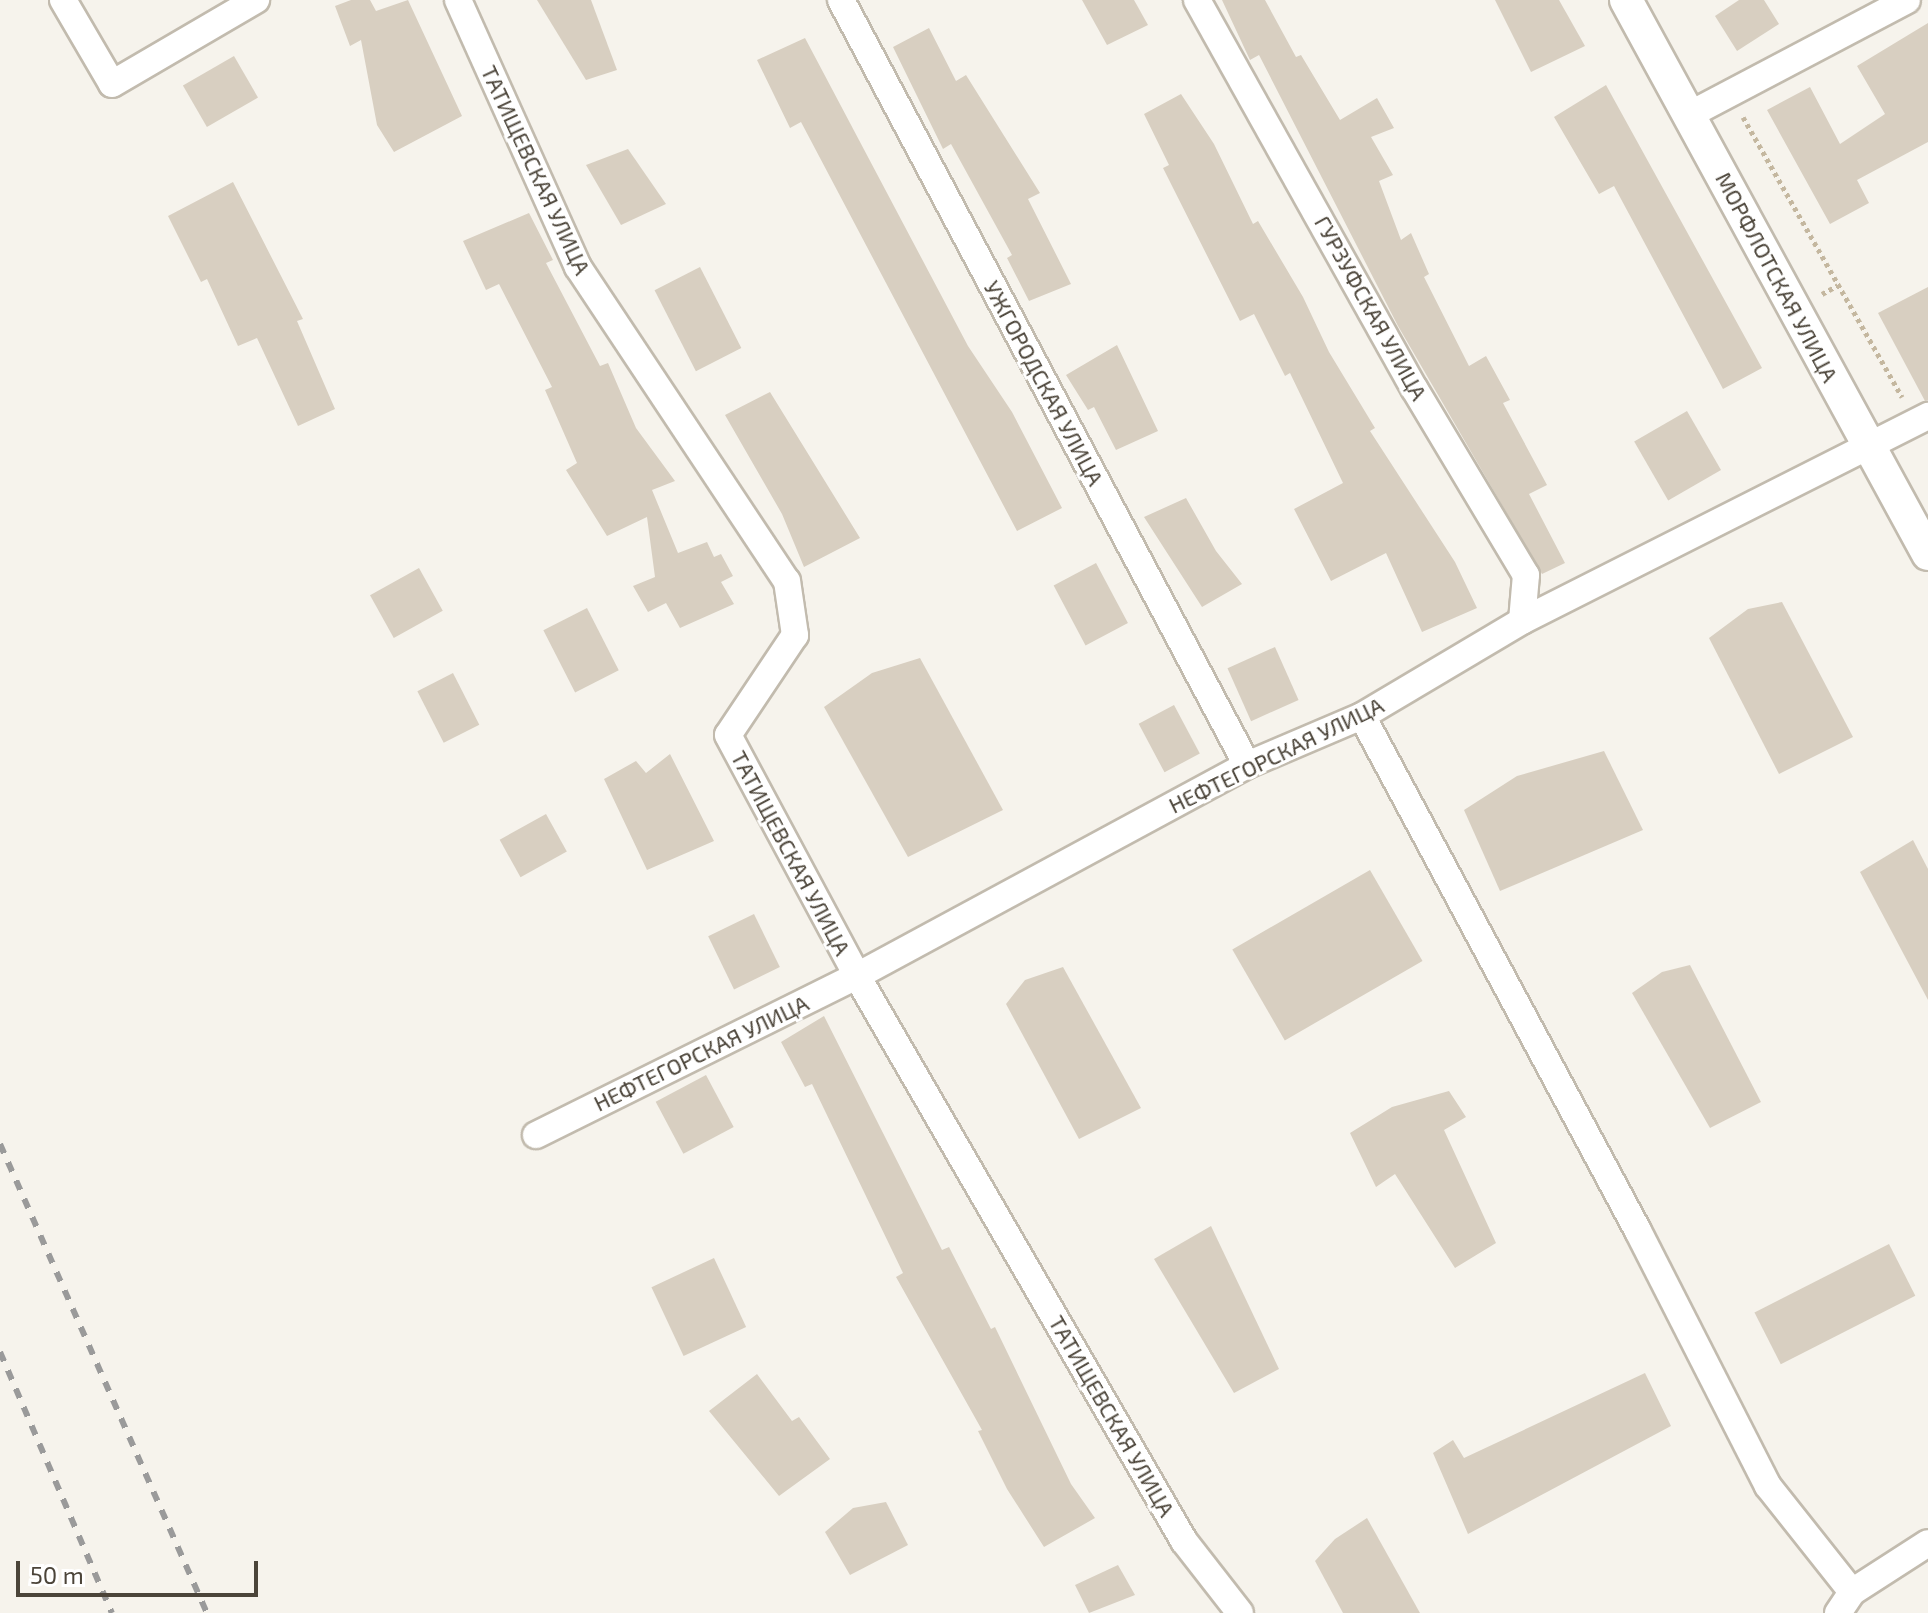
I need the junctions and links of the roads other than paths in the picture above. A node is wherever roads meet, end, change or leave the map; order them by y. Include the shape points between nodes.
1 (63, 0) edge
2 (256, 0) edge
3 (458, 0) edge
4 (841, 0) edge
5 (1197, 0) edge
6 (1626, 0) edge
7 (1907, 0) edge
8 (1691, 114) junction
9 (1922, 419) edge
10 (1868, 448) junction
11 (1928, 554) edge
12 (1522, 621) junction
13 (1362, 716) junction
14 (1247, 765) junction
15 (857, 976) junction
16 (536, 1135) dead end
17 (1928, 1543) edge
18 (1845, 1602) edge
19 (1240, 1613) edge

1 - 2 street via 112,84
3 - 15 street, ТАТИЩЕВСКАЯ УЛИЦА via 578,267 787,581 795,635 728,735
4 - 14 street, УЖГОРОДСКАЯ УЛИЦА
5 - 12 street, ГУРЗУФСКАЯ УЛИЦА via 1414,388 1526,575
6 - 8 street, МОРФЛОТСКАЯ УЛИЦА
7 - 8 street
8 - 10 street, МОРФЛОТСКАЯ УЛИЦА
9 - 10 street, НЕФТЕГОРСКАЯ УЛИЦА
10 - 11 street, МОРФЛОТСКАЯ УЛИЦА
10 - 12 street, НЕФТЕГОРСКАЯ УЛИЦА
12 - 13 street, НЕФТЕГОРСКАЯ УЛИЦА
13 - 14 street, НЕФТЕГОРСКАЯ УЛИЦА
13 - 18 street via 1768,1486
14 - 15 street, НЕФТЕГОРСКАЯ УЛИЦА
15 - 16 street, НЕФТЕГОРСКАЯ УЛИЦА
15 - 19 street, ТАТИЩЕВСКАЯ УЛИЦА via 1184,1541
17 - 18 street

